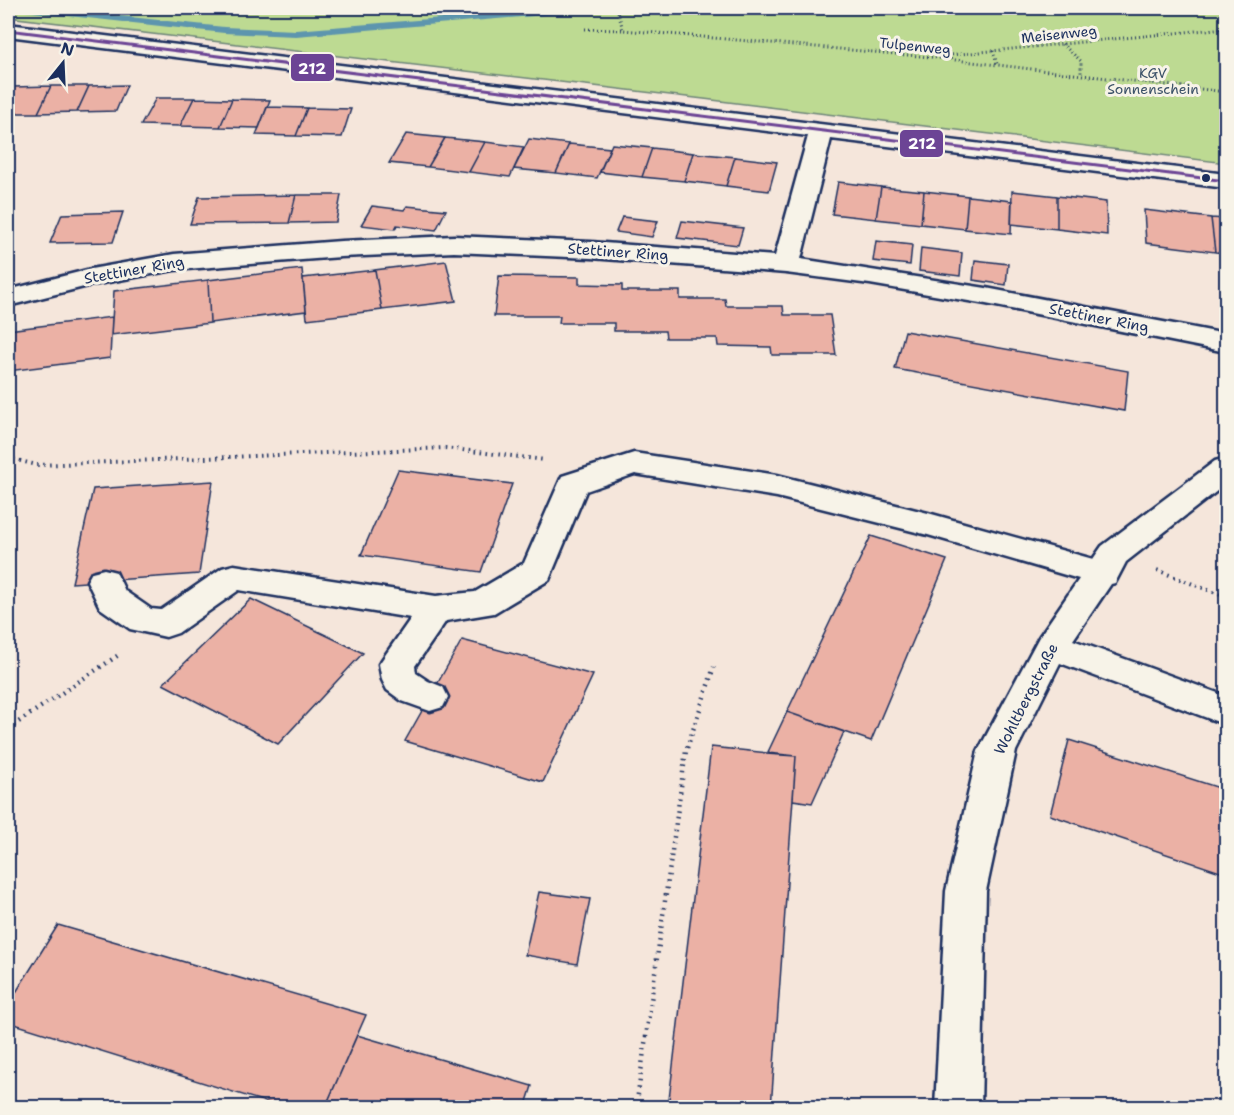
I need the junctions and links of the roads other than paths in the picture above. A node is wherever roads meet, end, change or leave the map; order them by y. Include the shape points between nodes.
1 (8, 30) edge
2 (822, 130) junction
3 (1227, 181) edge
4 (786, 265) junction
5 (8, 298) edge
6 (1227, 343) edge
7 (1227, 468) edge
8 (1109, 564) junction
9 (104, 581) dead end
10 (436, 609) junction
11 (1051, 646) junction
12 (430, 697) dead end
13 (1227, 711) edge
14 (958, 1107) edge

1 - 2 street
2 - 3 street
2 - 4 street
4 - 5 street, Stettiner Ring via 454,244 174,262
4 - 6 street, Stettiner Ring via 986,296
7 - 8 street, Wohltbergstraße
8 - 10 street via 777,486 634,463 573,484 537,571 482,604
8 - 11 street, Wohltbergstraße
9 - 10 street via 112,599 142,620 166,624 234,577
10 - 12 street via 397,664 400,680 415,692
11 - 13 street
11 - 14 street, Wohltbergstraße via 997,751 966,891

